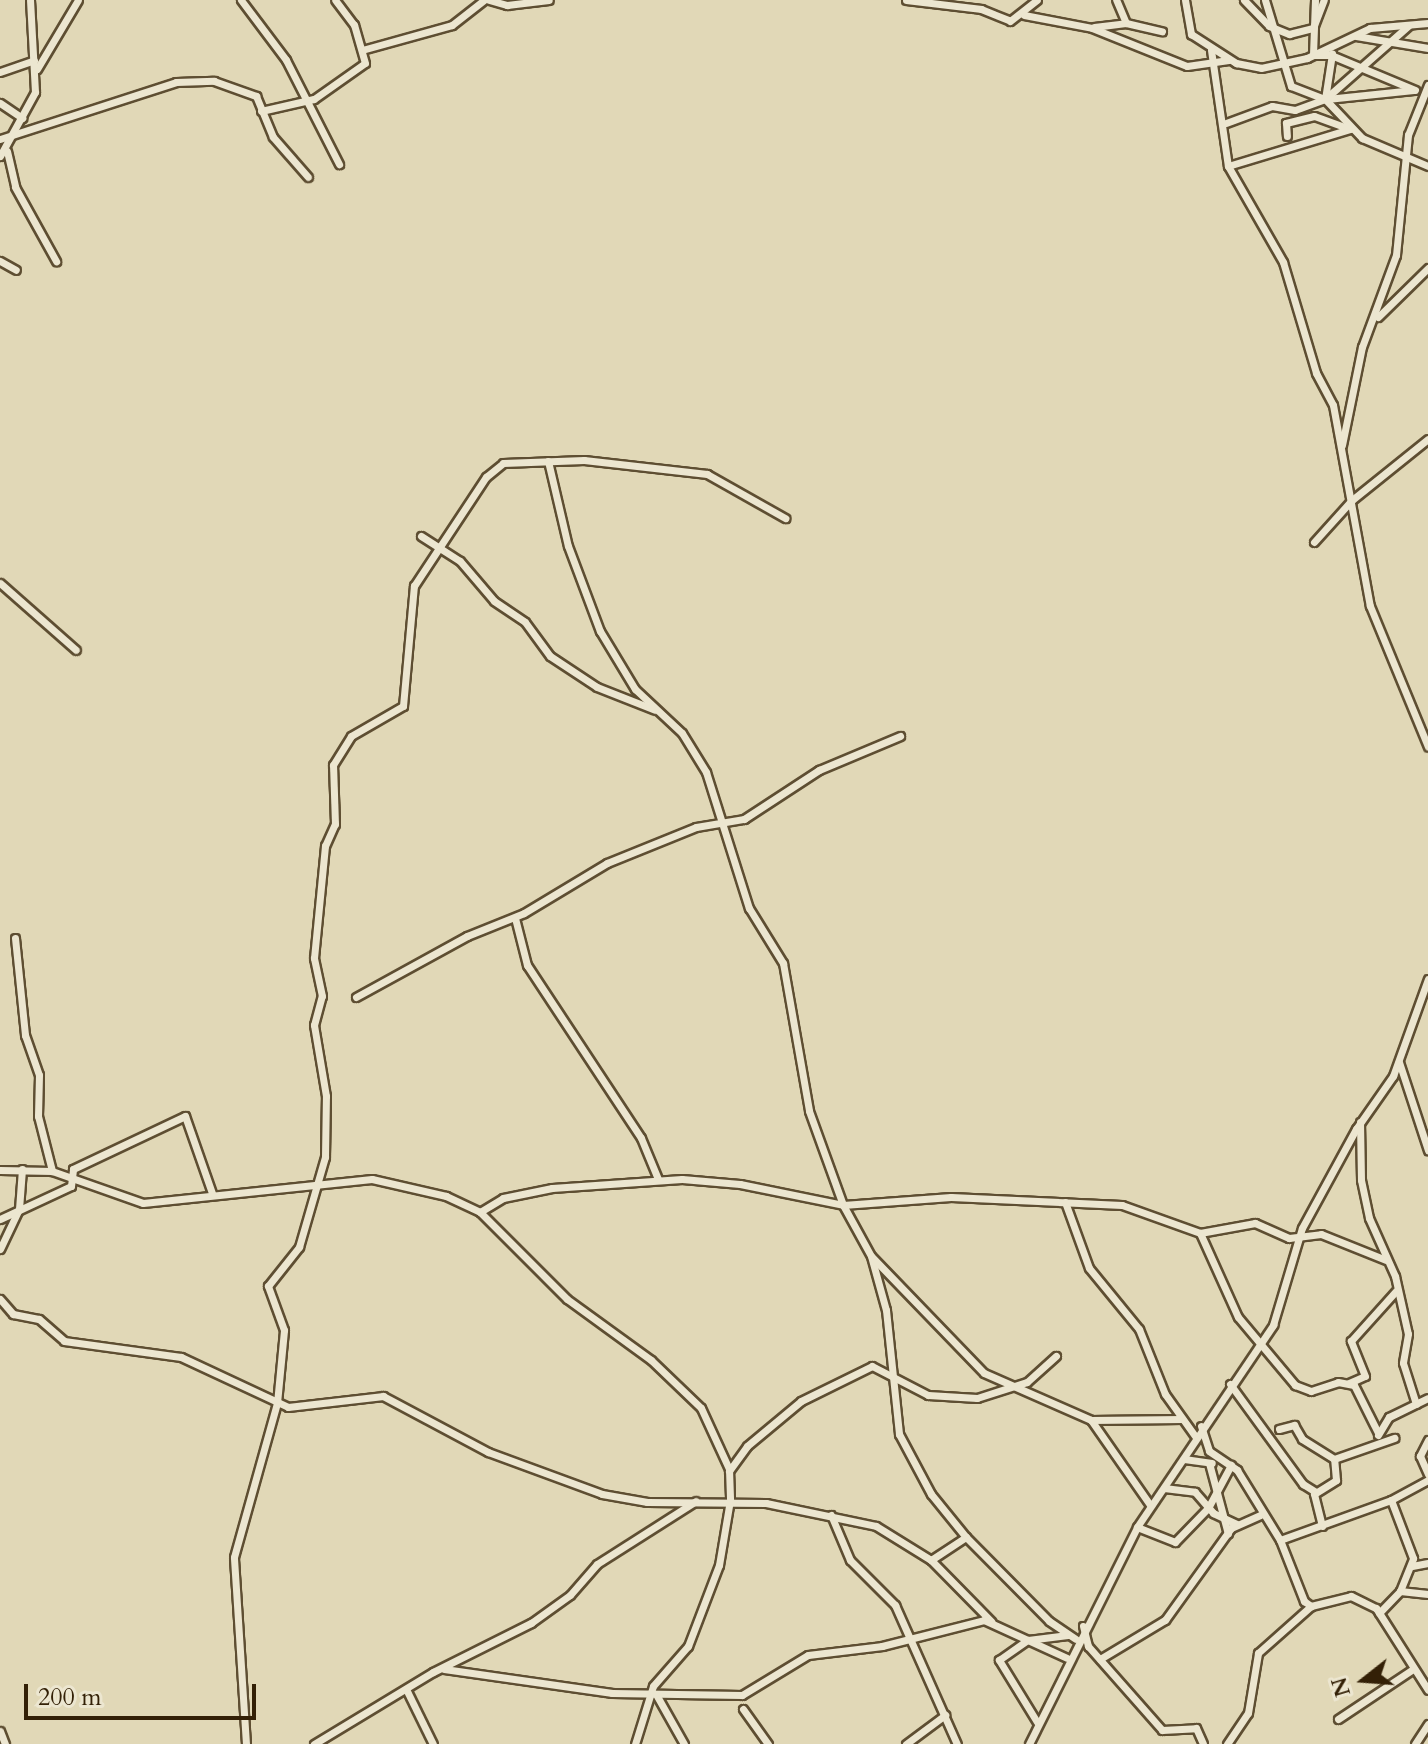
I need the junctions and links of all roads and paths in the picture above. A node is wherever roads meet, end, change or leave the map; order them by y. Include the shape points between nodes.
1 (30, 0) edge
2 (78, 0) edge
3 (241, 0) edge
4 (335, 0) edge
5 (486, 0) edge
6 (549, 0) edge
7 (1037, 0) edge
8 (1116, 0) edge
9 (1185, 0) edge
10 (1244, 0) edge
11 (1265, 0) edge
12 (1315, 0) edge
13 (1324, 0) edge
14 (911, 1) edge
15 (1024, 15) junction
16 (1126, 23) junction
17 (1428, 23) edge
18 (1409, 25) junction
19 (1269, 26) junction
20 (1092, 28) junction
21 (1313, 28) junction
22 (1162, 31) dead end
23 (1356, 36) junction
24 (1395, 39) junction
25 (1337, 45) junction
26 (1428, 48) edge
27 (362, 50) junction
28 (1211, 50) junction
29 (1313, 55) junction
30 (1331, 55) junction
31 (34, 60) junction
32 (1229, 60) junction
33 (1215, 63) junction
34 (1283, 65) junction
35 (1361, 68) junction
36 (37, 69) junction
37 (0, 72) edge
38 (1427, 89) edge
39 (1415, 90) junction
40 (303, 98) junction
41 (1325, 99) junction
42 (0, 103) edge
43 (261, 111) junction
44 (22, 118) junction
45 (1226, 123) junction
46 (1350, 129) junction
47 (17, 133) junction
48 (1287, 136) dead end
49 (0, 139) edge
50 (3, 154) edge
51 (1404, 157) junction
52 (339, 164) dead end
53 (1228, 166) junction
54 (1428, 166) edge
55 (308, 177) dead end
56 (0, 261) edge
57 (56, 261) dead end
58 (1428, 268) edge
59 (16, 270) dead end
60 (1377, 319) junction
61 (1428, 439) edge
62 (1341, 451) junction
63 (548, 461) junction
64 (1352, 500) junction
65 (785, 518) dead end
66 (421, 536) dead end
67 (1314, 542) dead end
68 (442, 549) junction
69 (0, 583) edge
70 (76, 650) dead end
71 (661, 712) junction
72 (900, 736) dead end
73 (1428, 747) edge
74 (724, 823) junction
75 (515, 918) junction
76 (15, 938) dead end
77 (1428, 979) edge
78 (356, 997) dead end
79 (1399, 1062) junction
80 (1360, 1122) junction
81 (1424, 1130) edge
82 (1428, 1150) edge
83 (22, 1169) junction
84 (0, 1170) edge
85 (52, 1171) junction
86 (69, 1178) junction
87 (658, 1179) junction
88 (318, 1183) junction
89 (212, 1193) junction
90 (1065, 1202) junction
91 (843, 1205) junction
92 (19, 1209) junction
93 (480, 1212) junction
94 (0, 1219) edge
95 (1200, 1233) junction
96 (1299, 1237) junction
97 (0, 1249) edge
98 (871, 1256) junction
99 (1386, 1260) junction
100 (1396, 1291) junction
101 (0, 1299) edge
102 (1260, 1345) junction
103 (1056, 1356) dead end
104 (890, 1375) junction
105 (1349, 1383) junction
106 (1230, 1384) junction
107 (1017, 1386) junction
108 (1428, 1398) edge
109 (277, 1403) junction
110 (1416, 1404) junction
111 (1182, 1419) junction
112 (1091, 1420) junction
113 (1201, 1426) junction
114 (1279, 1429) dead end
115 (1195, 1436) junction
116 (1378, 1437) junction
117 (1394, 1438) dead end
118 (1428, 1440) edge
119 (1184, 1459) junction
120 (1334, 1459) junction
121 (1209, 1463) junction
122 (1222, 1463) junction
123 (1231, 1465) junction
124 (729, 1471) junction
125 (1428, 1477) edge
126 (1164, 1488) junction
127 (1316, 1492) junction
128 (1215, 1493) junction
129 (730, 1500) junction
130 (1391, 1500) junction
131 (696, 1501) junction
132 (1150, 1505) junction
133 (1208, 1508) junction
134 (831, 1515) junction
135 (1260, 1515) junction
136 (1224, 1520) junction
137 (1237, 1524) junction
138 (1322, 1526) junction
139 (1137, 1527) junction
140 (1228, 1534) junction
141 (966, 1537) junction
142 (1280, 1540) junction
143 (931, 1560) junction
144 (1428, 1563) edge
145 (1412, 1566) junction
146 (1400, 1591) junction
147 (1428, 1594) edge
148 (1311, 1606) junction
149 (1379, 1613) junction
150 (991, 1621) junction
151 (1083, 1626) junction
152 (1073, 1637) junction
153 (909, 1638) junction
154 (1028, 1640) junction
155 (1067, 1658) junction
156 (1100, 1659) junction
157 (444, 1669) junction
158 (1413, 1669) junction
159 (406, 1689) junction
160 (1428, 1690) edge
161 (653, 1695) junction
162 (743, 1709) dead end
163 (945, 1715) junction
164 (1338, 1719) dead end
165 (1037, 1722) junction
166 (1428, 1724) edge
167 (0, 1731) edge
168 (5, 1744) edge
169 (246, 1744) edge
170 (314, 1744) edge
171 (433, 1744) edge
172 (635, 1744) edge
173 (684, 1744) edge
174 (768, 1744) edge
175 (906, 1744) edge
176 (957, 1744) edge
177 (1029, 1744) edge
178 (1203, 1744) edge
179 (1227, 1744) edge
180 (1415, 1744) edge

1 - 31 street
2 - 36 street
3 - 40 street via 286,60
4 - 27 street via 354,25
5 - 6 street via 507,5
5 - 27 street via 452,25
7 - 15 street
8 - 16 street
9 - 28 street via 1187,29
10 - 19 street
11 - 19 street
12 - 21 street
13 - 21 street
14 - 15 street via 981,9 1000,20
15 - 20 street
16 - 20 street
16 - 22 street
17 - 18 street
18 - 23 street
18 - 24 street
19 - 21 street via 1289,34
19 - 34 street
20 - 33 street via 1175,62
21 - 29 street
23 - 24 street
23 - 25 street
24 - 26 street
24 - 35 street
25 - 29 street
25 - 30 street
27 - 40 street via 365,63 314,99
28 - 32 street
28 - 33 street
29 - 30 street
29 - 34 street
30 - 35 street
30 - 41 street
31 - 36 street
31 - 37 street
32 - 33 street
32 - 34 street
33 - 45 street
34 - 41 street via 1291,86
35 - 39 street
35 - 41 street
36 - 44 street
38 - 39 street
38 - 51 street
39 - 41 street
40 - 43 street
40 - 52 street
41 - 45 street via 1295,110 1272,106
41 - 46 street
42 - 44 street
43 - 47 street via 256,96 214,81 176,82
43 - 55 street via 273,137
44 - 47 street
45 - 53 street
46 - 48 street via 1314,116 1286,123
46 - 51 street
46 - 53 street
47 - 49 street
47 - 50 street
50 - 57 street
51 - 54 street
51 - 60 street via 1396,255
53 - 62 street via 1283,262 1316,373 1333,405
56 - 59 street
58 - 60 street
60 - 62 street via 1362,347
61 - 64 street
62 - 64 street
63 - 65 street via 662,465 707,474
63 - 68 street via 503,463 486,477
63 - 71 street via 568,546 600,631 635,689
64 - 67 street
64 - 73 street via 1370,606
66 - 68 street
68 - 71 street via 525,622 550,656 597,687
68 - 88 street via 414,586 403,706 351,736 330,778 335,824 325,846 314,958 322,996 314,1025 326,1096 325,1157
69 - 70 street
71 - 74 street via 695,753
72 - 74 street via 829,765 754,814
74 - 75 street via 687,830 607,863
74 - 91 street via 749,908 783,963 809,1111
75 - 78 street via 467,936
75 - 87 street via 527,965 641,1138
76 - 85 street via 25,1035 39,1075 38,1116
77 - 79 street
79 - 80 street
79 - 81 street
80 - 96 street
80 - 99 street via 1361,1180
81 - 82 street
83 - 84 street
83 - 85 street
83 - 92 street
85 - 86 street
86 - 89 street via 125,1201 163,1203
86 - 89 street via 86,1162 185,1116
86 - 92 street via 71,1186
87 - 91 street via 740,1184
87 - 93 street via 524,1193
88 - 89 street
88 - 93 street via 372,1179 446,1196
88 - 109 street via 299,1247 268,1286 284,1330
90 - 91 street via 951,1197
90 - 95 street via 1122,1205
90 - 111 street via 1089,1268 1139,1329
91 - 98 street
92 - 94 street
92 - 97 street
93 - 124 street via 567,1299 634,1346 701,1408
95 - 96 street via 1255,1223
95 - 102 street via 1238,1317
96 - 99 street via 1321,1234
96 - 102 street via 1279,1312
98 - 104 street via 886,1310
98 - 107 street via 984,1373
99 - 100 street
100 - 105 street via 1351,1341 1365,1376
100 - 110 street via 1408,1334 1403,1363
101 - 109 street via 13,1314 39,1319 64,1341 181,1357
102 - 105 street via 1302,1390
102 - 106 street
103 - 107 street
104 - 107 street via 912,1390 944,1397 977,1398
104 - 124 street via 872,1366 801,1401 747,1446
104 - 141 street via 906,1452
105 - 116 street
106 - 113 street
106 - 127 street via 1303,1484
107 - 112 street
108 - 110 street
109 - 131 street via 302,1409 383,1396 488,1452 602,1494
109 - 169 street via 234,1557
110 - 116 street via 1389,1417
111 - 112 street
111 - 115 street
112 - 132 street
113 - 115 street
113 - 122 street via 1204,1443
114 - 120 street via 1294,1425 1302,1439
115 - 119 street
116 - 117 street
116 - 120 street
118 - 125 street via 1420,1456
119 - 121 street
119 - 126 street
120 - 127 street via 1336,1480
121 - 122 street
121 - 128 street
122 - 123 street
123 - 128 street
123 - 135 street
124 - 129 street
125 - 130 street
126 - 132 street
126 - 133 street via 1195,1492
127 - 138 street
128 - 133 street
128 - 136 street
129 - 131 street
129 - 134 street
129 - 161 street via 719,1565 688,1646
130 - 138 street
130 - 145 street
131 - 157 street via 597,1564 570,1595 531,1623
132 - 139 street
133 - 136 street
133 - 139 street via 1175,1542
134 - 143 street via 876,1526
134 - 153 street via 850,1560 895,1605
135 - 137 street
135 - 142 street
136 - 137 street
136 - 140 street
137 - 140 street
138 - 142 street
139 - 151 street
140 - 156 street via 1165,1620
141 - 143 street
141 - 152 street
142 - 148 street
143 - 150 street
144 - 145 street
145 - 146 street
146 - 147 street
146 - 149 street
148 - 149 street via 1347,1596
148 - 179 street via 1258,1653 1248,1713
149 - 158 street
150 - 153 street
150 - 154 street
151 - 152 street
151 - 156 street via 1088,1646
152 - 154 street
152 - 155 street
153 - 161 street via 808,1655 742,1695
153 - 163 street
154 - 155 street
154 - 165 street via 999,1660
155 - 165 street
156 - 178 street via 1162,1730 1196,1728
157 - 159 street
157 - 161 street via 475,1678
158 - 160 street
158 - 164 street
159 - 170 street
159 - 171 street
161 - 172 street
161 - 173 street
162 - 174 street
163 - 175 street
163 - 176 street
165 - 177 street
166 - 180 street
167 - 168 street

